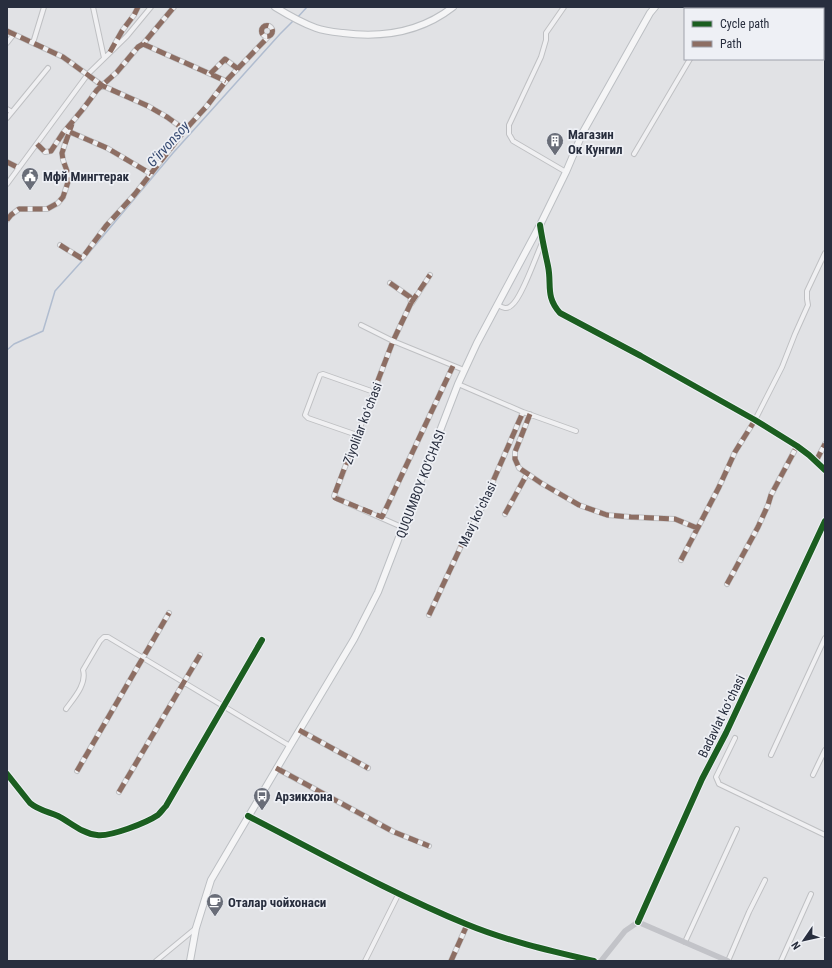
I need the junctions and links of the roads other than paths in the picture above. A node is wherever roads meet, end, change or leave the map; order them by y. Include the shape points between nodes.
1 (44, 7) edge
2 (93, 7) edge
3 (138, 7) edge
4 (151, 7) edge
5 (174, 7) edge
6 (275, 7) edge
7 (453, 7) edge
8 (564, 7) edge
9 (655, 7) edge
10 (7, 31) edge
11 (14, 34) junction
12 (268, 37) dead end
13 (7, 43) edge
14 (33, 43) junction
15 (143, 44) junction
16 (110, 52) junction
17 (104, 58) junction
18 (689, 60) edge
19 (48, 68) dead end
20 (238, 69) junction
21 (88, 74) junction
22 (210, 74) junction
23 (226, 81) junction
24 (103, 86) junction
25 (7, 109) edge
26 (12, 112) junction
27 (7, 118) edge
28 (72, 122) junction
29 (185, 130) junction
30 (70, 132) junction
31 (36, 144) junction
32 (634, 154) dead end
33 (7, 162) edge
34 (19, 168) junction
35 (566, 172) junction
36 (151, 174) junction
37 (8, 182) edge
38 (7, 220) edge
39 (540, 225) junction
40 (542, 243) junction
41 (60, 245) dead end
42 (825, 253) edge
43 (430, 275) dead end
44 (390, 283) dead end
45 (521, 291) junction
46 (526, 293) dead end
47 (411, 303) junction
48 (498, 305) junction
49 (361, 325) dead end
50 (393, 341) junction
51 (453, 366) junction
52 (464, 370) junction
53 (458, 384) junction
54 (374, 392) junction
55 (523, 412) junction
56 (530, 414) junction
57 (755, 420) junction
58 (576, 431) dead end
59 (357, 435) junction
60 (825, 444) edge
61 (797, 446) junction
62 (816, 462) junction
63 (825, 470) edge
64 (527, 474) junction
65 (505, 514) dead end
66 (382, 518) junction
67 (825, 521) edge
68 (404, 528) junction
69 (697, 528) junction
70 (681, 560) dead end
71 (727, 584) dead end
72 (169, 613) dead end
73 (429, 615) dead end
74 (825, 638) edge
75 (262, 640) dead end
76 (200, 655) dead end
77 (143, 659) junction
78 (184, 683) junction
79 (224, 707) junction
80 (66, 709) dead end
81 (299, 730) junction
82 (735, 738) dead end
83 (290, 746) junction
84 (825, 750) edge
85 (771, 755) dead end
86 (276, 768) junction
87 (368, 768) dead end
88 (77, 771) dead end
89 (7, 774) edge
90 (813, 775) dead end
91 (119, 792) dead end
92 (248, 816) junction
93 (738, 829) dead end
94 (825, 835) edge
95 (429, 846) dead end
96 (765, 880) dead end
97 (398, 893) junction
98 (811, 894) dead end
99 (638, 922) junction
100 (467, 925) junction
101 (196, 928) junction
102 (686, 942) junction
103 (581, 960) edge
104 (156, 961) edge
105 (190, 961) edge
106 (365, 961) edge
107 (451, 961) edge
108 (594, 961) edge
109 (601, 961) edge
110 (728, 961) edge
111 (781, 961) edge

1 - 14 street
2 - 17 street
3 - 16 street
4 - 16 street
5 - 15 street
6 - 7 main road via 317,29 359,35 394,33 420,27
8 - 35 street via 546,33 541,57 509,125 509,134 513,142
9 - 35 main road, QUQUMBOY KO'CHASI via 584,132
10 - 11 street
11 - 13 street
11 - 14 street
12 - 20 street
14 - 21 street via 63,57
15 - 22 street
15 - 24 street
16 - 17 street
17 - 21 street
18 - 32 street
19 - 26 street
20 - 22 street via 225,59
20 - 23 street
21 - 24 street
21 - 31 street
22 - 23 street
23 - 29 street
24 - 28 street
24 - 29 street via 148,106
25 - 26 street
26 - 27 street
28 - 30 street
28 - 31 street via 51,151 45,152
29 - 36 street
30 - 36 street via 107,148
30 - 38 street via 62,153 68,171 68,182 61,200 46,208 19,209
31 - 34 street
33 - 34 street
34 - 37 street
35 - 39 main road, QUQUMBOY KO'CHASI
36 - 41 street via 83,257
39 - 40 street
39 - 48 main road, QUQUMBOY KO'CHASI
40 - 45 street
40 - 57 street via 548,268 550,298 560,314
42 - 57 street via 807,291 808,305 782,367
43 - 47 street, Ziyolilar koʻchasi
44 - 47 street via 410,297
45 - 46 street
45 - 48 street via 512,305 502,308
47 - 50 street, Ziyolilar koʻchasi
48 - 52 main road, QUQUMBOY KO'CHASI
49 - 50 street
50 - 51 street
50 - 54 street, Ziyolilar koʻchasi
51 - 52 street
51 - 66 street
52 - 53 main road, QUQUMBOY KO'CHASI
53 - 55 street
53 - 68 main road, QUQUMBOY KO'CHASI
54 - 59 street, Ziyolilar koʻchasi
54 - 59 street via 320,375 305,415
55 - 56 street
55 - 73 street, Mavj koʻchasi via 486,502 463,542
56 - 58 street
56 - 64 street via 515,456 519,468
57 - 61 street
57 - 69 street via 735,452
59 - 66 street, Ziyolilar koʻchasi via 334,496
60 - 62 street
61 - 62 street
61 - 71 street
62 - 63 street
64 - 65 street, Mavj koʻchasi
64 - 69 street via 579,505 608,515 675,519
66 - 68 street
67 - 99 street, Badavlat koʻchasi via 702,779
68 - 81 main road, QUQUMBOY KO'CHASI via 378,592 354,639
69 - 70 street
72 - 77 street
74 - 85 street
75 - 79 street
76 - 78 street
77 - 78 street
77 - 80 street via 104,637 83,670 84,682
77 - 88 street
78 - 79 street
78 - 91 street
79 - 83 street
79 - 89 street via 166,806 152,818 120,830 97,835 35,807
81 - 83 main road, QUQUMBOY KO'CHASI
81 - 87 street
82 - 94 street via 716,777 719,784
83 - 86 main road, QUQUMBOY KO'CHASI
84 - 90 street
86 - 92 main road, QUQUMBOY KO'CHASI
86 - 95 street via 394,832
92 - 97 street
92 - 101 main road, QUQUMBOY KO'CHASI via 211,880
93 - 102 street
96 - 110 street
97 - 100 street
97 - 106 street
98 - 111 street
99 - 102 street
99 - 109 street via 625,931
100 - 103 street
100 - 107 street
101 - 104 street
101 - 105 main road, QUQUMBOY KO'CHASI
102 - 110 street
103 - 108 street

